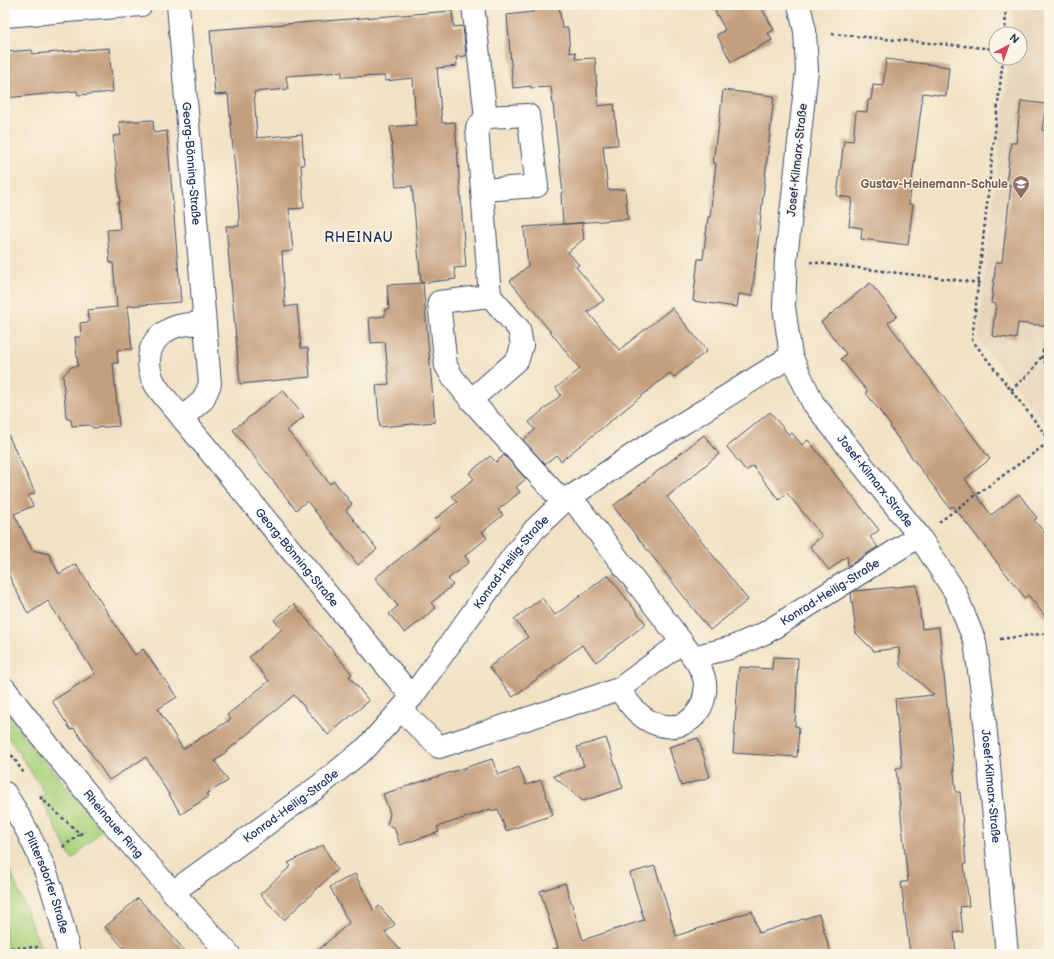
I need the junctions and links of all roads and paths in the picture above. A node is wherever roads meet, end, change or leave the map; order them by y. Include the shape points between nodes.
1 (141, 5) edge
2 (178, 5) edge
3 (473, 5) edge
4 (799, 5) edge
5 (1006, 5) edge
6 (5, 16) edge
7 (1005, 26) edge
8 (805, 31) junction
9 (988, 48) edge
10 (1002, 66) edge
11 (486, 117) junction
12 (482, 190) junction
13 (786, 259) junction
14 (980, 283) junction
15 (490, 296) junction
16 (204, 323) junction
17 (1048, 326) dead end
18 (791, 356) junction
19 (1042, 356) junction
20 (1049, 371) edge
21 (1011, 390) junction
22 (471, 400) junction
23 (182, 418) junction
24 (1049, 439) edge
25 (1049, 442) edge
26 (566, 499) junction
27 (920, 536) junction
28 (1049, 633) edge
29 (974, 642) junction
30 (687, 650) junction
31 (5, 689) edge
32 (619, 689) junction
33 (407, 704) junction
34 (5, 745) edge
35 (27, 778) dead end
36 (35, 790) dead end
37 (5, 793) edge
38 (11, 816) edge
39 (108, 817) junction
40 (80, 834) junction
41 (65, 846) dead end
42 (173, 892) junction
43 (5, 948) edge
44 (69, 950) edge
45 (229, 954) edge
46 (1007, 954) edge

1 - 6 street
2 - 16 street, Georg-Bönning-Straße
3 - 11 street
4 - 8 street, Josef-Kilmarx-Straße
5 - 7 path
8 - 9 path
8 - 13 street, Josef-Kilmarx-Straße via 807,70
10 - 14 path
11 - 12 street via 477,128
11 - 12 street via 528,115 537,186
12 - 15 street
13 - 14 path
13 - 18 street, Josef-Kilmarx-Straße via 784,307
14 - 21 path via 972,340
15 - 22 street via 519,329 522,345 518,359
15 - 22 street via 439,302 446,366
16 - 23 street, Georg-Bönning-Straße via 210,384 203,400
16 - 23 street, Georg-Bönning-Straße via 181,325 164,332 151,345 148,364 155,384
17 - 19 path
18 - 26 street, Konrad-Heilig-Straße
18 - 27 street, Josef-Kilmarx-Straße via 813,402
19 - 20 path
19 - 21 path via 1031,372
21 - 24 path
22 - 26 street
23 - 33 street, Georg-Bönning-Straße
25 - 27 path
26 - 30 street
26 - 33 street, Konrad-Heilig-Straße via 513,556
27 - 29 street, Josef-Kilmarx-Straße via 955,592
27 - 30 street, Konrad-Heilig-Straße via 765,633 730,648
28 - 29 path
29 - 46 street, Josef-Kilmarx-Straße via 982,692
30 - 32 street, Konrad-Heilig-Straße
30 - 32 street via 703,674 706,696 699,712 684,724 665,726 645,719 629,704
31 - 39 street, Rheinauer Ring via 36,731
32 - 33 street, Konrad-Heilig-Straße via 439,747
33 - 42 street, Konrad-Heilig-Straße via 367,747 319,786
34 - 35 path
36 - 40 path
37 - 38 street, Plittersdorfer Straße
38 - 44 street, Plittersdorfer Straße via 47,872
39 - 40 path
39 - 42 street, Rheinauer Ring
40 - 41 path
42 - 45 street, Rheinauer Ring
43 - 44 path

